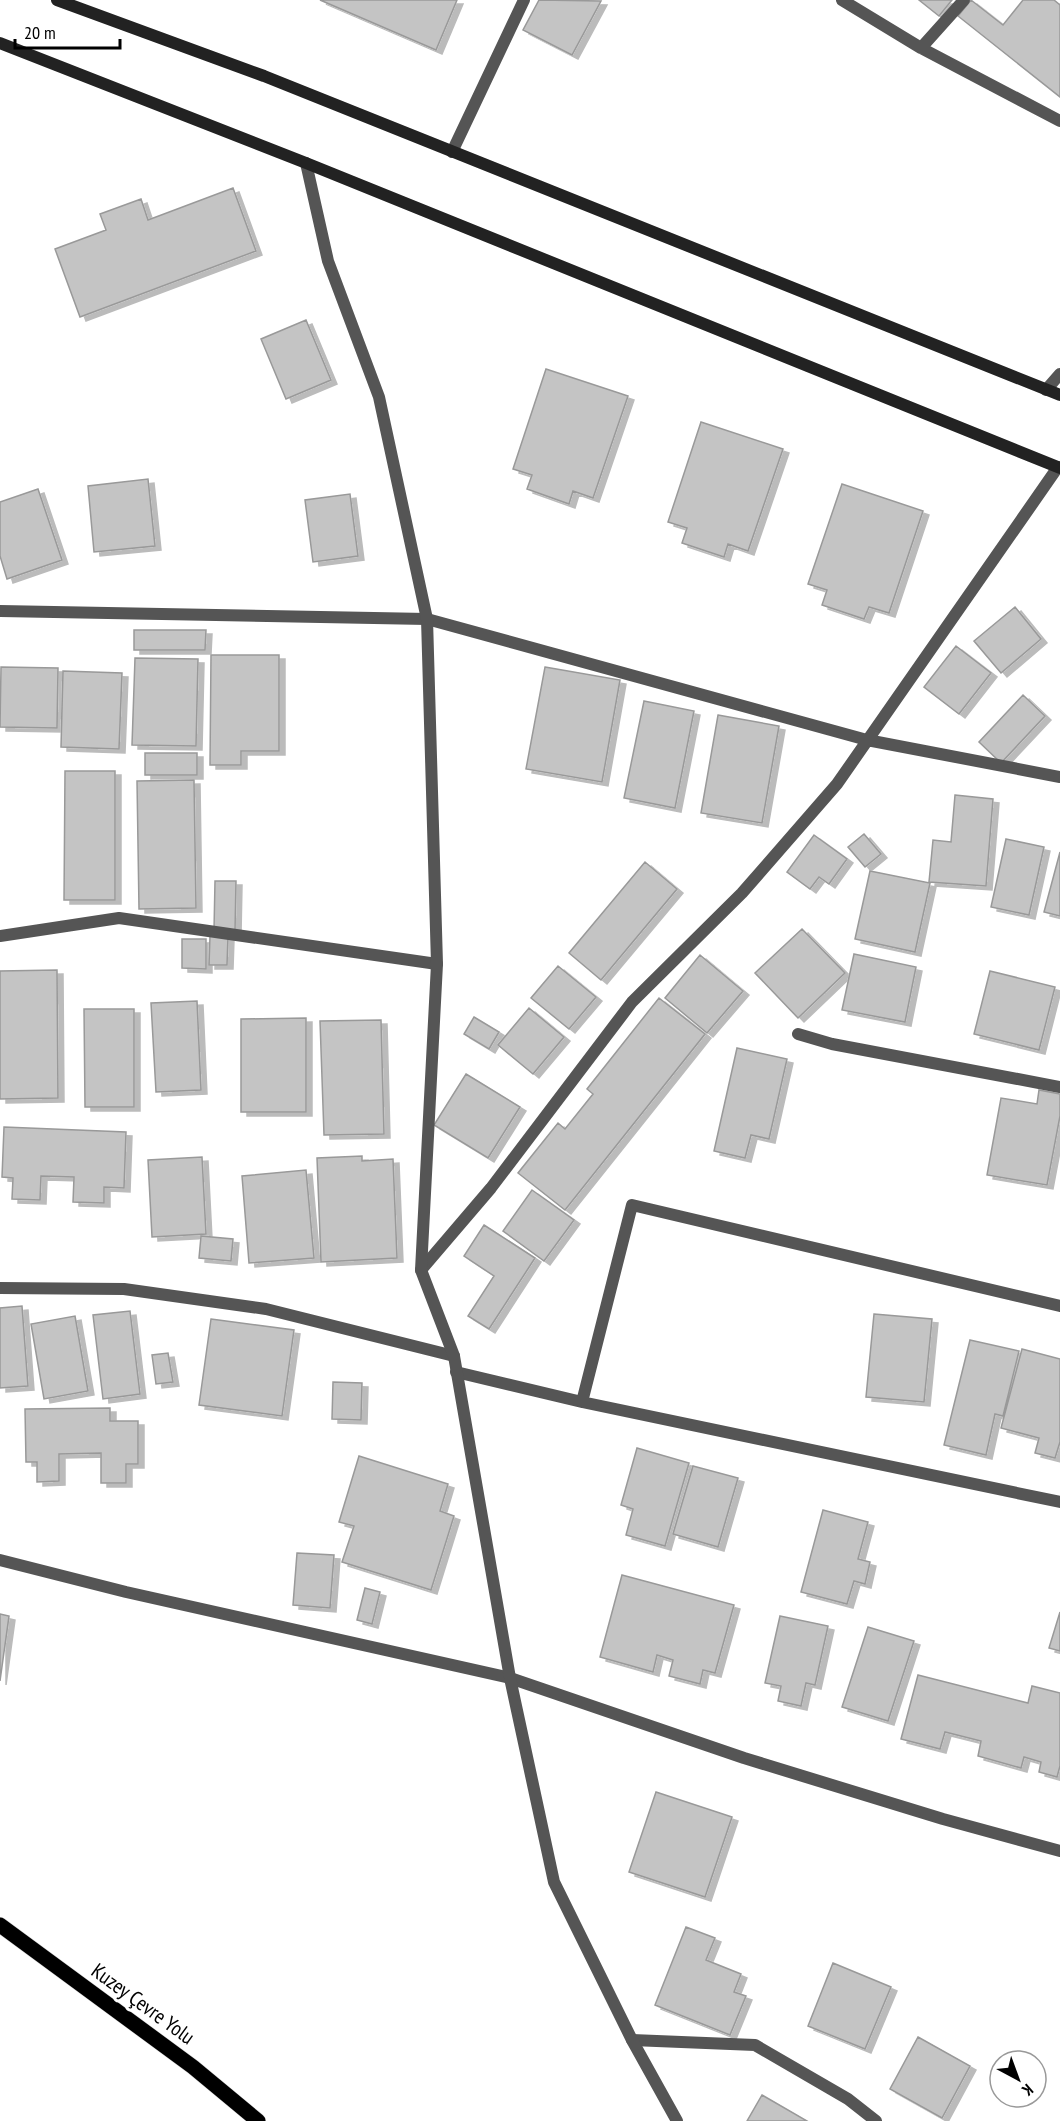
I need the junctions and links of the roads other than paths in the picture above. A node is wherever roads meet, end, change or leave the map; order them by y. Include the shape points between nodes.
1 (57, 0) edge
2 (524, 0) edge
3 (842, 0) edge
4 (964, 0) edge
5 (0, 44) edge
6 (921, 48) junction
7 (1060, 121) edge
8 (452, 152) junction
9 (306, 163) junction
10 (1060, 374) edge
11 (1046, 390) junction
12 (1060, 395) edge
13 (1059, 468) edge
14 (0, 611) edge
15 (426, 619) junction
16 (867, 740) junction
17 (1060, 777) edge
18 (0, 936) edge
19 (437, 964) junction
20 (798, 1034) dead end
21 (1060, 1087) edge
22 (421, 1270) junction
23 (0, 1288) edge
24 (1060, 1306) edge
25 (454, 1356) junction
26 (456, 1372) junction
27 (582, 1402) junction
28 (1060, 1502) edge
29 (0, 1560) edge
30 (510, 1678) junction
31 (1060, 1851) edge
32 (0, 1925) edge
33 (632, 2040) junction
34 (258, 2121) edge
35 (677, 2121) edge
36 (876, 2121) edge

1 - 8 main road via 264,76
2 - 8 street
3 - 6 street
4 - 6 street
5 - 9 main road
6 - 7 street
8 - 11 main road
9 - 13 main road
9 - 15 street via 328,261 379,397
10 - 11 street
11 - 12 main road
13 - 16 street
14 - 15 street
15 - 16 street
15 - 19 street
16 - 17 street
16 - 22 street via 837,784 742,893 632,1002 491,1188
18 - 19 street via 119,918
19 - 22 street
20 - 21 street via 832,1044
22 - 25 street
23 - 25 street via 124,1289 266,1309
24 - 27 street via 632,1205
25 - 26 street
26 - 27 street
26 - 30 street
27 - 28 street
29 - 30 street via 137,1595
30 - 31 street via 744,1758 943,1820
30 - 33 street via 554,1882
32 - 34 main road, Kuzey Çevre Yolu via 193,2067
33 - 35 street
33 - 36 street via 755,2045 848,2099

